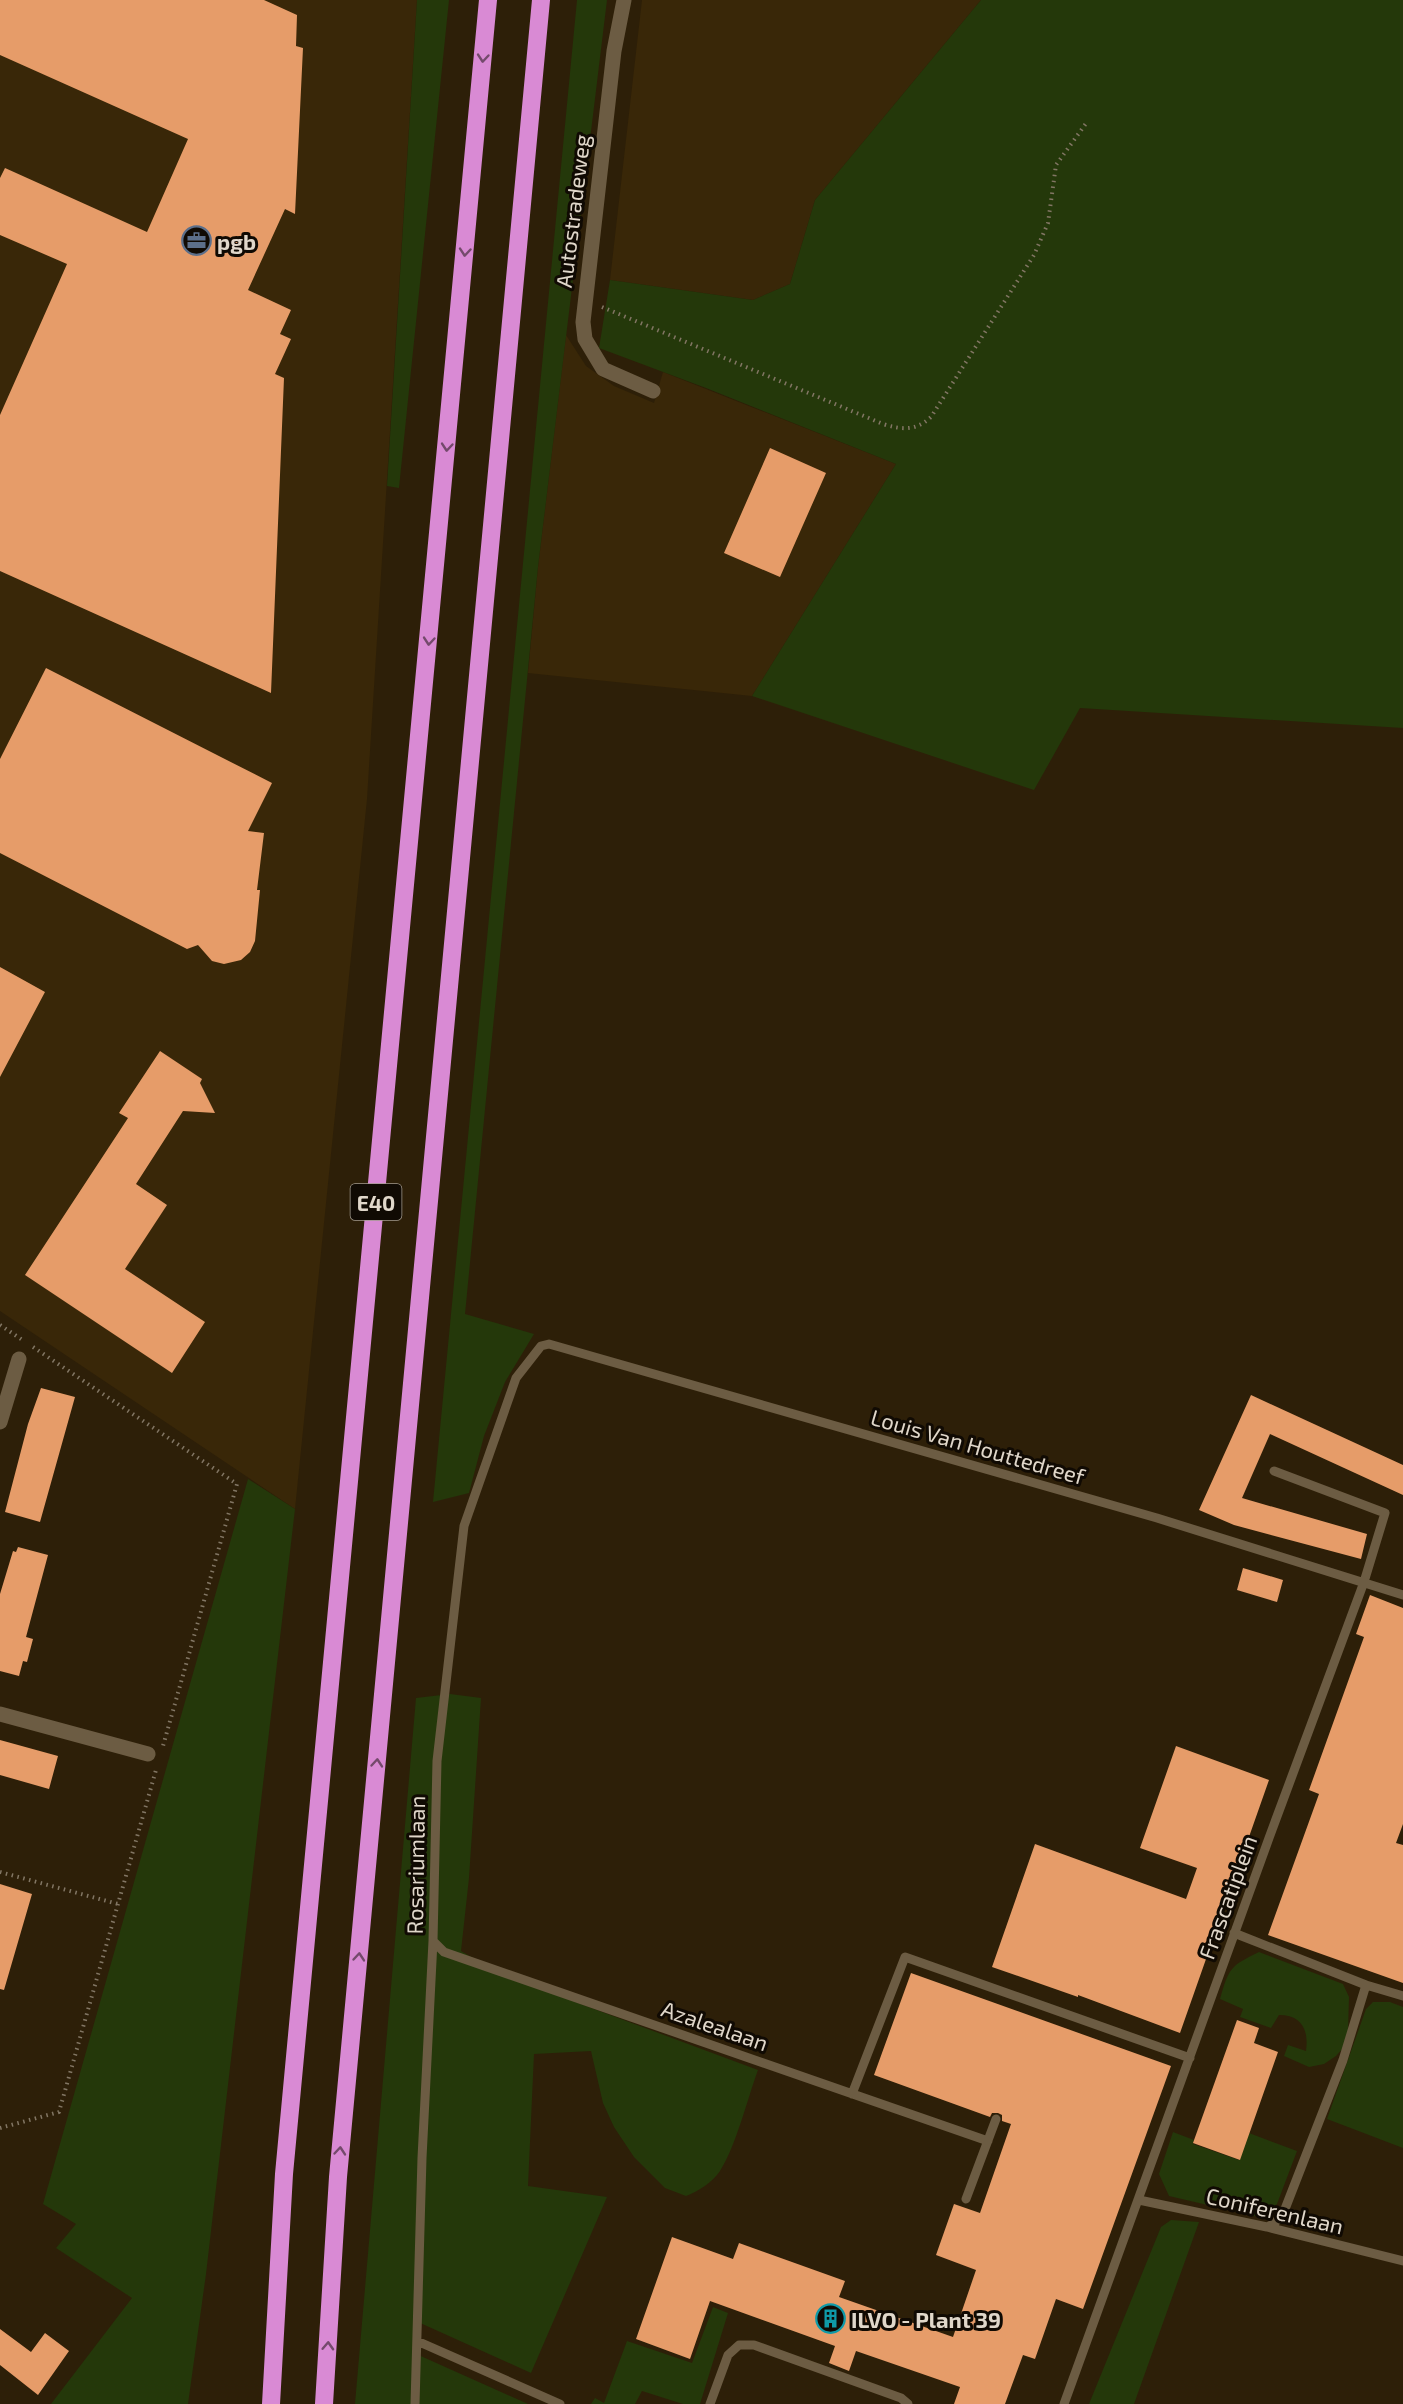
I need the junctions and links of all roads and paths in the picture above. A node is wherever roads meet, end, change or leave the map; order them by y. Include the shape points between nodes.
1 (488, 0) edge
2 (542, 0) edge
3 (624, 0) edge
4 (1087, 122) dead end
5 (596, 304) dead end
6 (653, 391) dead end
7 (0, 1325) edge
8 (541, 1346) joint
9 (19, 1359) dead end
10 (0, 1422) edge
11 (1274, 1471) dead end
12 (1364, 1582) junction
13 (1403, 1595) edge
14 (0, 1713) edge
15 (154, 1755) joint
16 (157, 1768) dead end
17 (0, 1872) edge
18 (118, 1905) junction
19 (1234, 1933) junction
20 (433, 1941) junction
21 (1366, 1985) junction
22 (1403, 1996) edge
23 (1190, 2058) junction
24 (852, 2094) junction
25 (996, 2119) dead end
26 (0, 2128) edge
27 (988, 2141) junction
28 (966, 2199) dead end
29 (1139, 2200) junction
30 (1266, 2227) junction
31 (1403, 2261) edge
32 (417, 2341) junction
33 (271, 2404) edge
34 (324, 2404) edge
35 (415, 2404) edge
36 (560, 2404) edge
37 (710, 2404) edge
38 (908, 2404) edge
39 (1064, 2404) edge

1 -> 33 highway, E40 via 285,2162
34 -> 2 highway, E40 via 340,2153
3 - 6 street, Autostradeweg via 614,51 583,322 585,339 603,369
4 - 5 path via 1056,165 1048,223 1034,255 932,417 917,427 898,429 883,424
7 - 15 path via 237,1484
8 - 12 lane, Louis Van Houttedreef via 549,1344 710,1389
8 - 20 lane, Rosariumlaan via 516,1378 464,1526 437,1761
9 - 10 street
11 - 12 lane, Frascatiplein via 1385,1513
12 - 13 lane, Louis Van Houttedreef
12 - 19 lane, Frascatiplein
14 - 15 street
16 - 18 path
17 - 18 path
18 - 26 path via 60,2112
19 - 21 lane
19 - 23 lane, Frascatiplein
20 - 24 lane, Azalealaan via 444,1952
20 - 32 lane, Rosariumlaan
21 - 22 lane
21 - 30 lane via 1343,2060 1285,2209 1275,2223
23 - 24 lane via 905,1957
23 - 29 lane, Frascatiplein
24 - 27 lane, Azalealaan
25 - 27 lane
27 - 28 lane
29 - 30 lane, Coniferenlaan
29 - 39 lane, Frascatiplein
30 - 31 lane, Coniferenlaan
32 - 35 lane, Rosariumlaan
32 - 36 lane
37 - 38 lane via 728,2355 739,2345 754,2345 902,2398

